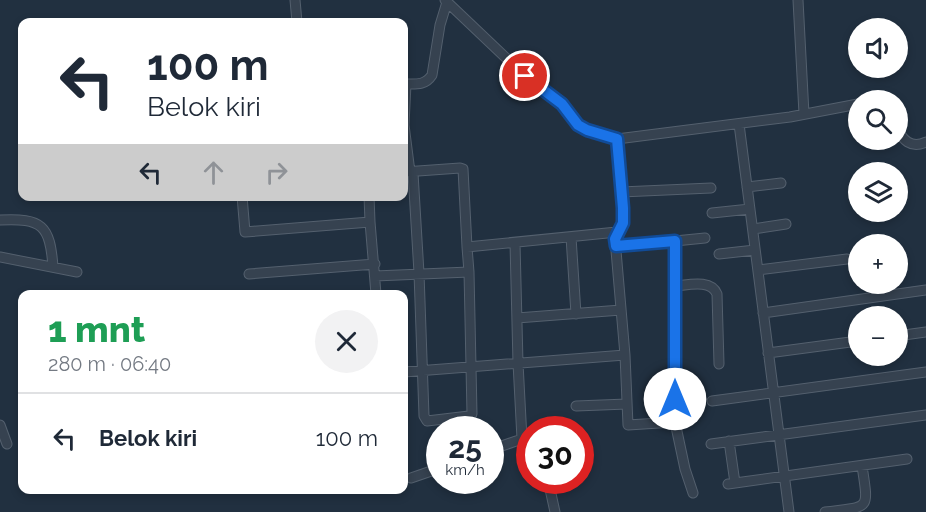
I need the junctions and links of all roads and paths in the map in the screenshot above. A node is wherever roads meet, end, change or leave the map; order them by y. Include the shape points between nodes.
1 (295, 0) edge
2 (798, 0) edge
3 (446, 1) edge
4 (297, 18) edge
5 (408, 84) edge
6 (848, 106) edge
7 (804, 114) junction
8 (739, 124) junction
9 (617, 139) junction
10 (908, 142) edge
11 (926, 142) edge
12 (409, 172) edge
13 (782, 183) dead end
14 (747, 187) junction
15 (711, 188) dead end
16 (621, 192) junction
17 (242, 201) edge
18 (369, 201) edge
19 (750, 209) junction
20 (712, 213) dead end
21 (0, 220) edge
22 (370, 222) junction
23 (786, 225) dead end
24 (753, 228) junction
25 (617, 232) junction
26 (572, 237) junction
27 (705, 238) dead end
28 (675, 241) junction
29 (515, 243) junction
30 (616, 246) junction
31 (467, 247) junction
32 (755, 250) junction
33 (719, 254) dead end
34 (0, 257) edge
35 (847, 259) dead end
36 (375, 264) junction
37 (53, 267) junction
38 (758, 270) junction
39 (77, 272) dead end
40 (469, 272) junction
41 (419, 273) junction
42 (249, 274) dead end
43 (375, 276) junction
44 (675, 286) junction
45 (376, 290) edge
46 (926, 290) edge
47 (621, 310) junction
48 (763, 313) junction
49 (576, 314) junction
50 (517, 318) junction
51 (926, 332) edge
52 (908, 334) edge
53 (848, 342) edge
54 (768, 353) junction
55 (625, 356) junction
56 (518, 363) junction
57 (719, 364) dead end
58 (471, 367) junction
59 (423, 371) junction
60 (408, 372) edge
61 (926, 372) edge
62 (773, 392) junction
63 (712, 401) dead end
64 (627, 404) junction
65 (576, 406) dead end
66 (926, 415) edge
67 (469, 416) edge
68 (524, 416) edge
69 (426, 420) edge
70 (675, 422) junction
71 (0, 425) edge
72 (779, 434) junction
73 (729, 441) junction
74 (7, 444) dead end
75 (711, 444) dead end
76 (907, 459) dead end
77 (862, 466) junction
78 (426, 473) edge
79 (784, 476) junction
80 (411, 478) dead end
81 (693, 493) dead end
82 (552, 494) edge
83 (555, 512) edge
84 (789, 512) edge
85 (825, 512) edge

1 - 4 street
2 - 7 street
3 - 5 street via 432,75 423,84
3 - 9 street via 525,76 562,104 578,125
6 - 7 street
7 - 8 street
8 - 9 street
8 - 14 street
9 - 16 street
10 - 11 street
12 - 31 street via 463,169
12 - 41 street
13 - 14 street
14 - 19 street
15 - 16 street
16 - 25 street via 623,223
17 - 22 street via 245,232
18 - 22 street
19 - 20 street
19 - 24 street
21 - 37 street via 26,220 44,228 51,243
22 - 36 street
23 - 24 street
24 - 32 street
25 - 26 street
25 - 30 street
26 - 29 street
26 - 49 street
27 - 28 street
28 - 30 street
28 - 44 street
29 - 31 street
29 - 50 street
30 - 47 street
31 - 40 street
32 - 33 street
32 - 38 street
34 - 37 street
35 - 38 street
36 - 42 street
36 - 43 street
37 - 39 street
38 - 48 street
40 - 41 street
40 - 58 street
41 - 43 street
41 - 59 street
43 - 45 street
44 - 57 street via 701,284 716,290
44 - 70 street
46 - 48 street
47 - 49 street
47 - 55 street
48 - 54 street
49 - 50 street
50 - 56 street
51 - 52 street
53 - 54 street
54 - 62 street
55 - 56 street
55 - 64 street
56 - 58 street
56 - 68 street
58 - 59 street
58 - 67 street
59 - 60 street
59 - 69 street
61 - 62 street
62 - 63 street
62 - 72 street
64 - 65 street
64 - 70 street via 628,425
66 - 72 street
70 - 81 street
71 - 74 street
72 - 73 street
72 - 79 street
73 - 75 street
73 - 79 street via 731,484
76 - 77 street
77 - 79 street
77 - 85 street via 867,498 864,504
78 - 80 street
79 - 84 street
82 - 83 street

